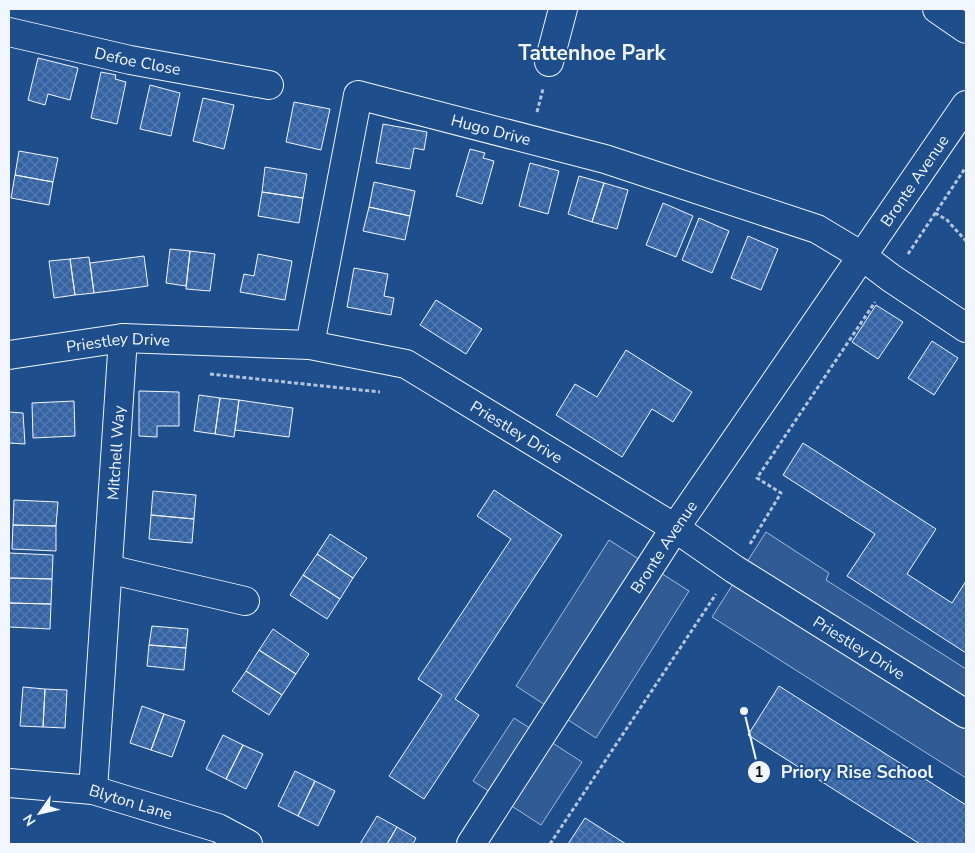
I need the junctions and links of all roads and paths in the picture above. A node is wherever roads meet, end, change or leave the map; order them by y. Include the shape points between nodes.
1 (562, 9) edge
2 (937, 9) edge
3 (966, 28) edge
4 (9, 32) edge
5 (549, 62) joint
6 (269, 85) dead end
7 (966, 105) edge
8 (530, 139) junction
9 (966, 167) edge
10 (935, 213) junction
11 (966, 241) edge
12 (862, 256) junction
13 (892, 278) junction
14 (966, 328) edge
15 (123, 338) junction
16 (310, 345) junction
17 (9, 355) edge
18 (202, 373) dead end
19 (381, 392) dead end
20 (675, 528) junction
21 (108, 568) junction
22 (734, 569) junction
23 (245, 601) dead end
24 (966, 714) edge
25 (9, 782) edge
26 (93, 790) junction
27 (212, 836) edge
28 (248, 844) edge
29 (471, 844) edge
30 (550, 844) edge

1 - 5 street
2 - 3 street
4 - 6 street, Defoe Close via 130,60
5 - 8 path
7 - 12 street, Bronte Avenue
8 - 12 street, Hugo Drive via 605,158 817,229
8 - 16 street, Hugo Drive via 358,95
9 - 10 path
10 - 11 path via 948,220
10 - 13 path
12 - 13 street
12 - 20 street, Bronte Avenue
13 - 14 street
13 - 22 path via 757,478 781,493
15 - 16 street, Priestley Drive
15 - 17 street, Priestley Drive
15 - 21 street, Mitchell Way
16 - 20 street, Priestley Drive via 406,364
18 - 19 path
20 - 22 street, Priestley Drive
20 - 29 street, Bronte Avenue
21 - 23 street
21 - 26 street, Mitchell Way
22 - 24 street, Priestley Drive
22 - 30 path
25 - 26 street, Blyton Lane
26 - 27 street, Blyton Lane
27 - 28 street, Blyton Lane

